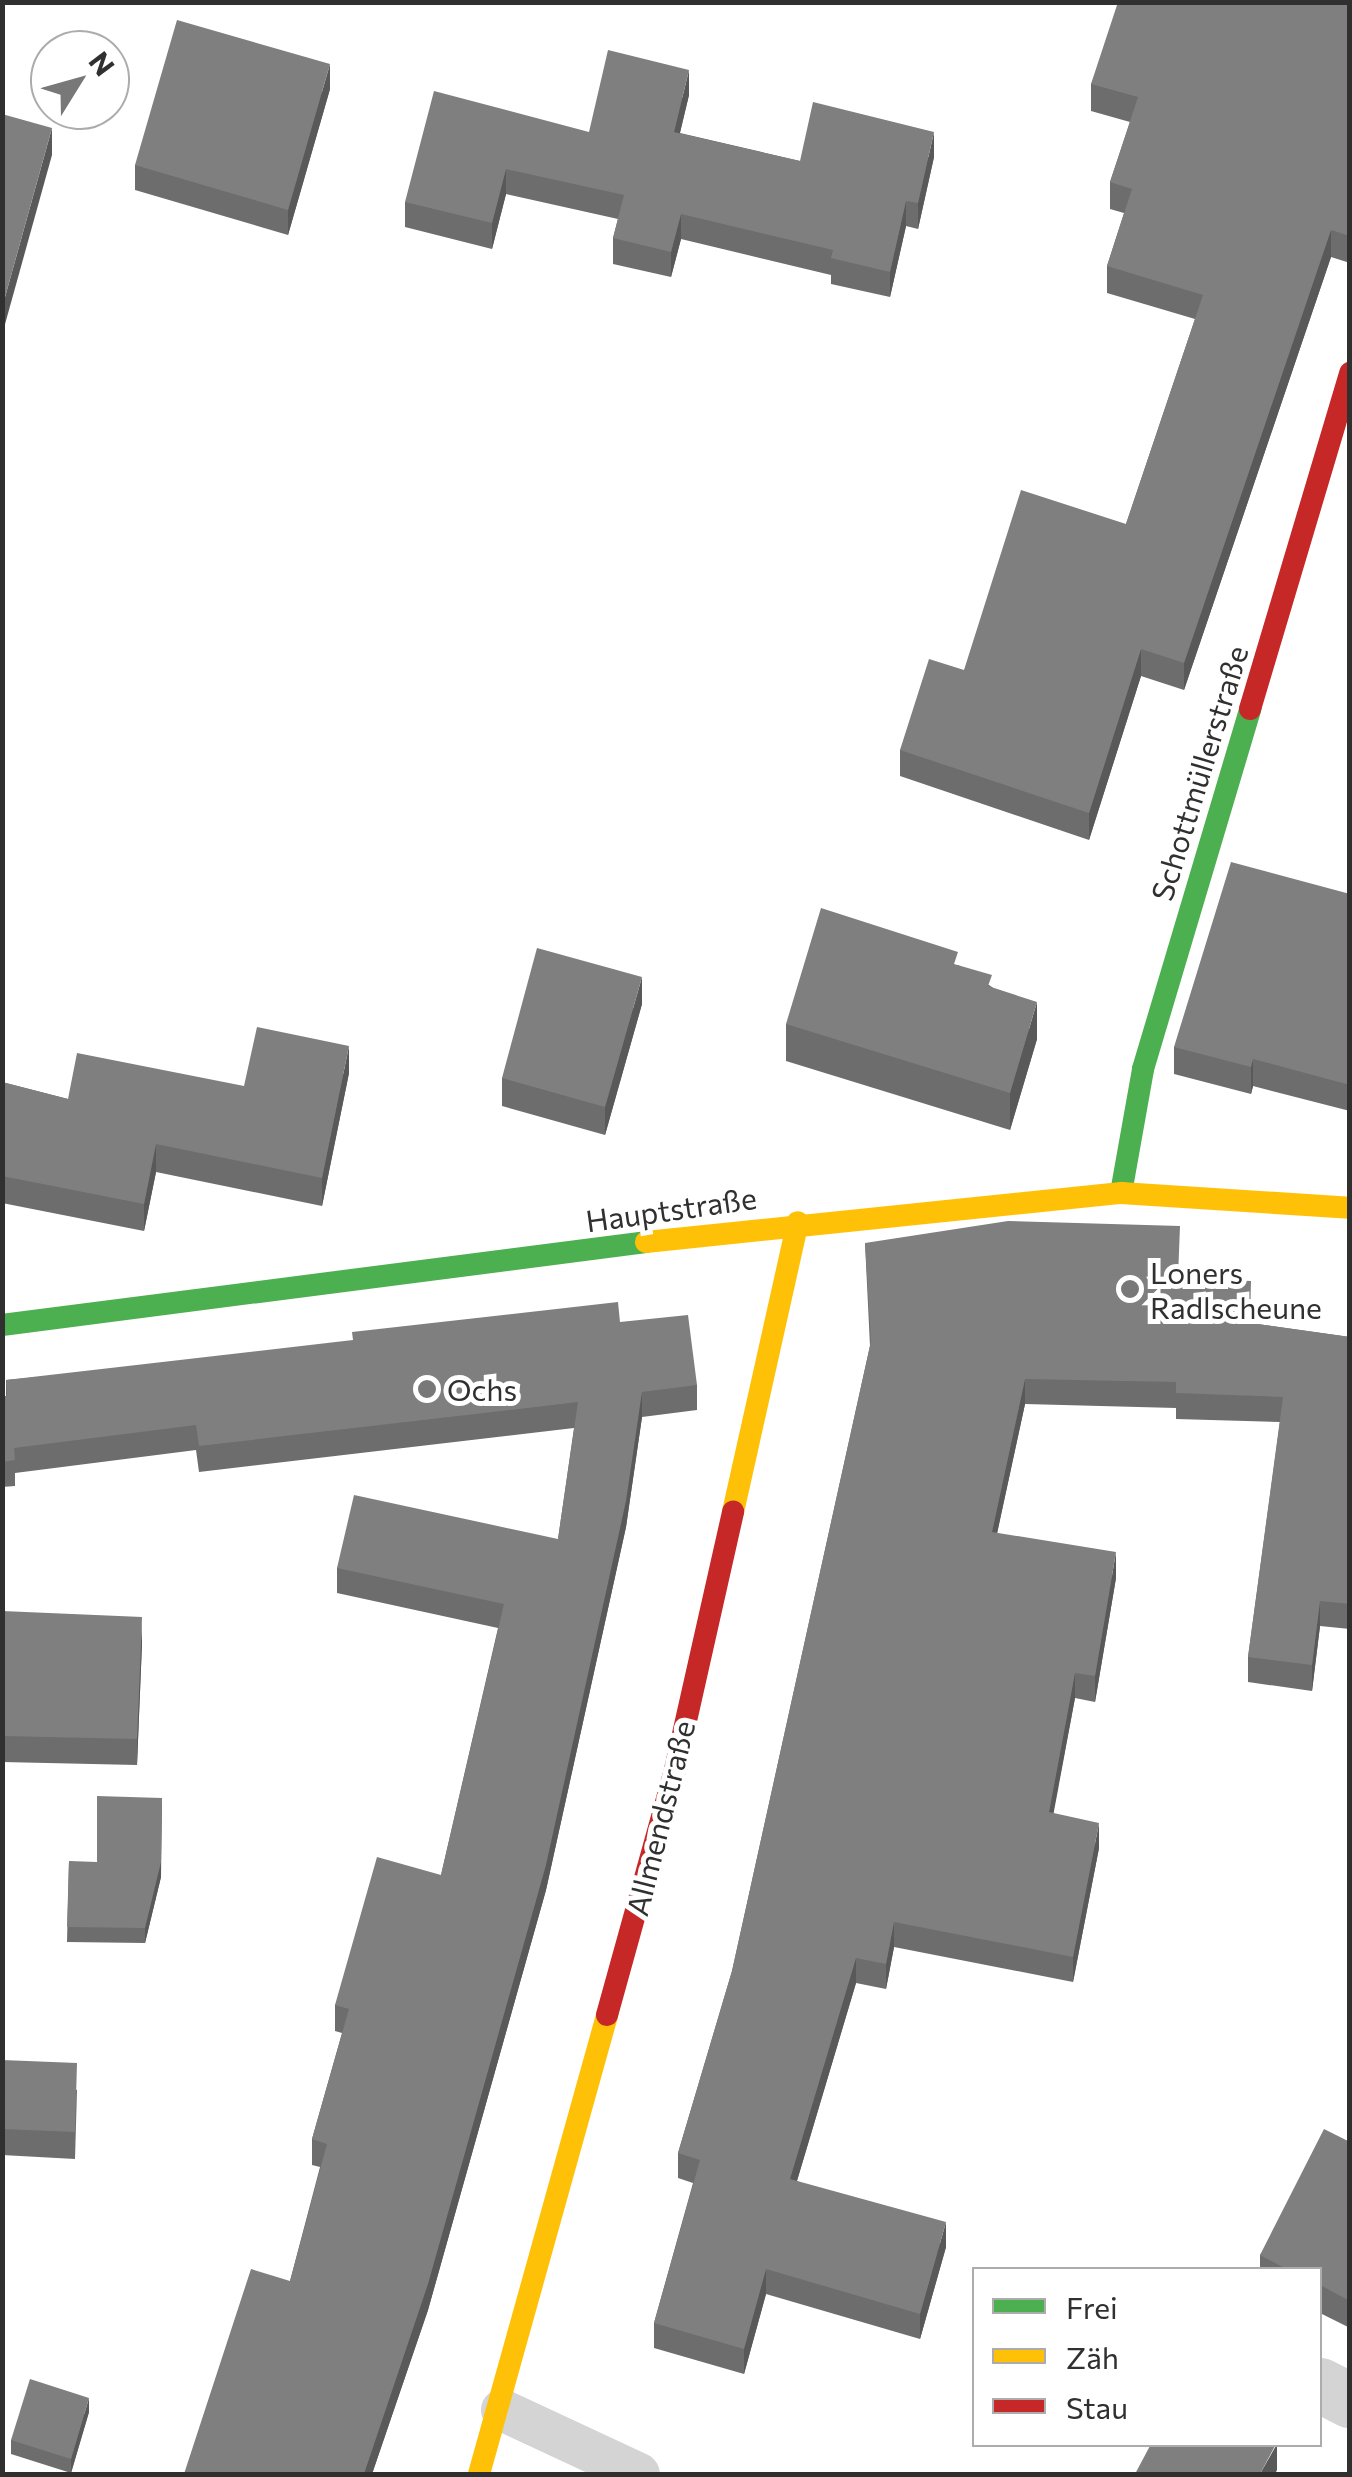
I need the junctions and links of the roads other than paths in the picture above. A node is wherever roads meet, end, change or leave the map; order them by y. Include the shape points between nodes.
1 (1350, 373) edge
2 (1120, 1193) junction
3 (1350, 1208) edge
4 (798, 1222) junction
5 (2, 1325) edge
6 (1322, 2386) edge
7 (1350, 2400) edge
8 (502, 2410) junction
9 (479, 2474) edge
10 (639, 2474) edge

1 - 2 street, Schottmüllerstraße via 1143,1069
2 - 3 street, Hauptstraße
2 - 4 street, Hauptstraße
4 - 5 street, Hauptstraße
4 - 8 street, Allmendstraße via 674,1774
6 - 7 street
8 - 9 street, Allmendstraße
8 - 10 lane

